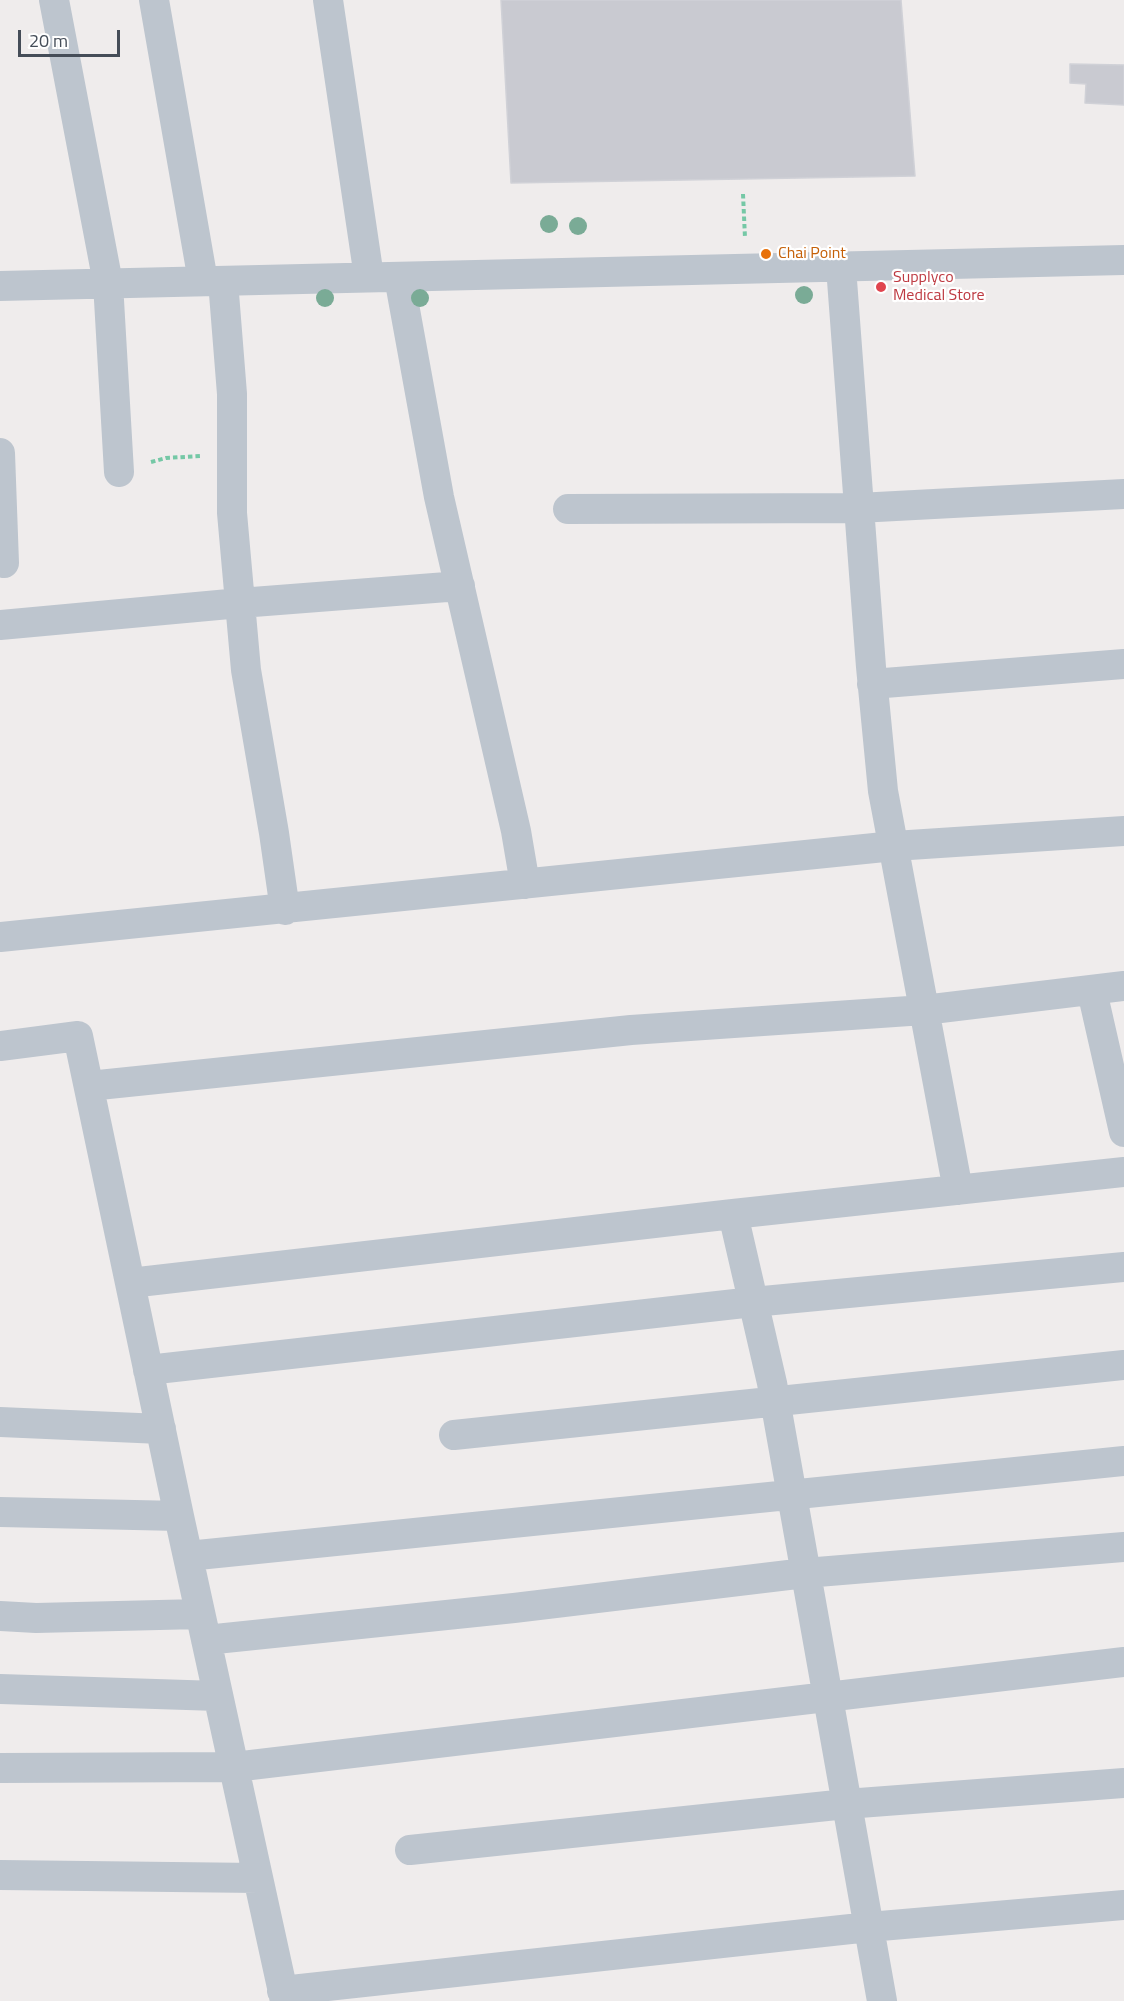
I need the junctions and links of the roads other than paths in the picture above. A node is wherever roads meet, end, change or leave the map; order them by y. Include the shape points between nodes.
1 (54, 0) edge
2 (154, 0) edge
3 (328, 0) edge
4 (1124, 260) edge
5 (841, 267) junction
6 (369, 277) junction
7 (399, 277) junction
8 (213, 281) junction
9 (108, 283) junction
10 (0, 286) edge
11 (0, 453) edge
12 (119, 472) road end
13 (1124, 494) edge
14 (858, 508) junction
15 (567, 509) dead end
16 (4, 564) dead end
17 (460, 586) junction
18 (240, 603) junction
19 (0, 625) edge
20 (1124, 664) edge
21 (872, 684) junction
22 (1124, 831) edge
23 (894, 846) junction
24 (525, 884) junction
25 (285, 909) junction
26 (0, 937) edge
27 (1124, 986) edge
28 (1092, 991) junction
29 (924, 1010) junction
30 (0, 1046) edge
31 (89, 1086) junction
32 (1124, 1132) edge
33 (1124, 1172) edge
34 (958, 1190) junction
35 (733, 1214) junction
36 (1124, 1267) edge
37 (130, 1283) junction
38 (753, 1302) junction
39 (1124, 1365) edge
40 (148, 1370) junction
41 (776, 1402) junction
42 (0, 1422) edge
43 (161, 1429) junction
44 (454, 1435) dead end
45 (1124, 1461) edge
46 (792, 1494) junction
47 (0, 1512) edge
48 (179, 1516) junction
49 (1124, 1546) edge
50 (188, 1556) junction
51 (806, 1573) junction
52 (0, 1616) edge
53 (203, 1627) junction
54 (1124, 1662) edge
55 (0, 1689) edge
56 (218, 1696) junction
57 (827, 1696) junction
58 (234, 1767) junction
59 (0, 1768) edge
60 (1124, 1783) edge
61 (846, 1804) junction
62 (410, 1850) dead end
63 (0, 1875) edge
64 (258, 1878) junction
65 (1124, 1905) edge
66 (868, 1927) junction
67 (284, 1996) edge
68 (882, 2001) edge

1 - 9 street
2 - 8 street
3 - 6 street
4 - 5 street
5 - 7 street
5 - 14 street
6 - 7 street
6 - 8 street
7 - 17 street via 439,497
8 - 9 street
8 - 18 street via 232,394 232,513
9 - 10 street
9 - 12 street
11 - 16 street
13 - 14 street
14 - 15 street
14 - 21 street
17 - 18 street
17 - 24 street
18 - 19 street
18 - 25 street via 246,670
20 - 21 street
21 - 23 street via 883,791
22 - 23 street
23 - 24 street
23 - 29 street
24 - 25 street
25 - 26 street
27 - 28 street
28 - 29 street
28 - 32 street
29 - 31 street via 631,1030
29 - 34 street
30 - 31 street via 78,1036
31 - 37 street
33 - 34 street
34 - 35 street
35 - 37 street
35 - 38 street
36 - 38 street
37 - 40 street
38 - 40 street
38 - 41 street
39 - 41 street
40 - 43 street
41 - 44 street
41 - 46 street
42 - 43 street
43 - 48 street
45 - 46 street
46 - 50 street
46 - 51 street
47 - 48 street
48 - 50 street
49 - 51 street
50 - 53 street
51 - 53 street via 502,1609
51 - 57 street
52 - 53 street
53 - 56 street
54 - 57 street
55 - 56 street
56 - 58 street
57 - 58 street
57 - 61 street
58 - 59 street
58 - 64 street
60 - 61 street
61 - 62 street
61 - 66 street
63 - 64 street
64 - 67 street
65 - 66 street
66 - 67 street
66 - 68 street

